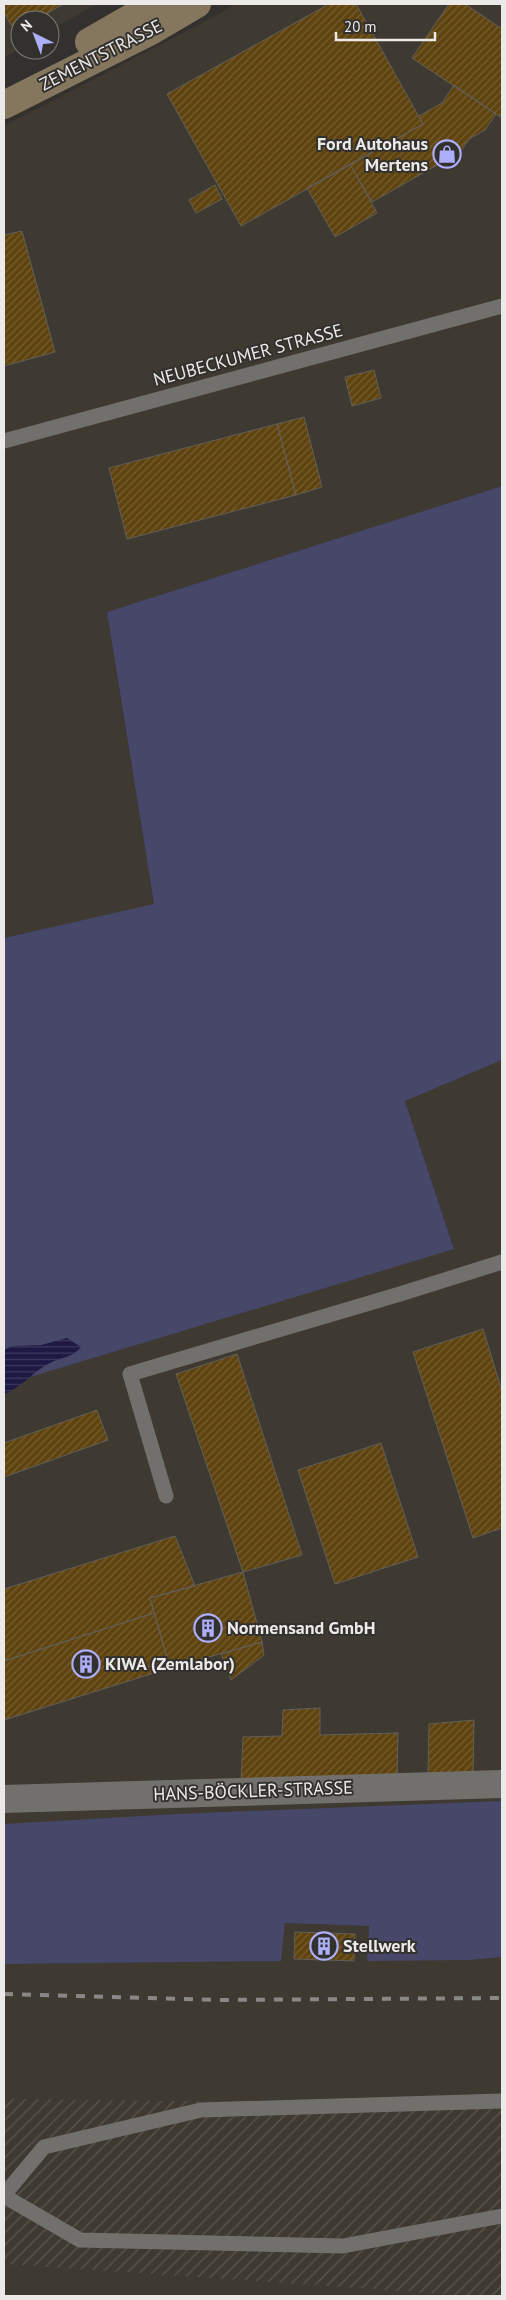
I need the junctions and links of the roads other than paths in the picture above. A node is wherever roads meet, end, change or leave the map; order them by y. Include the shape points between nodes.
1 (155, 4) edge
2 (197, 4) edge
3 (4, 97) edge
4 (4, 105) edge
5 (502, 306) edge
6 (4, 441) edge
7 (502, 1262) edge
8 (166, 1496) dead end
9 (502, 1784) edge
10 (4, 1798) edge
11 (502, 2101) edge
12 (4, 2196) edge
13 (502, 2216) edge

1 - 3 street, ZEMENTSTRASSE via 49,64
2 - 4 street, ZEMENTSTRASSE via 151,31
5 - 6 lane, NEUBECKUMER STRASSE
7 - 8 lane via 130,1374
9 - 10 street, HANS-BÖCKLER-STRASSE
11 - 12 lane via 201,2110 44,2147
12 - 13 lane via 80,2240 343,2246

